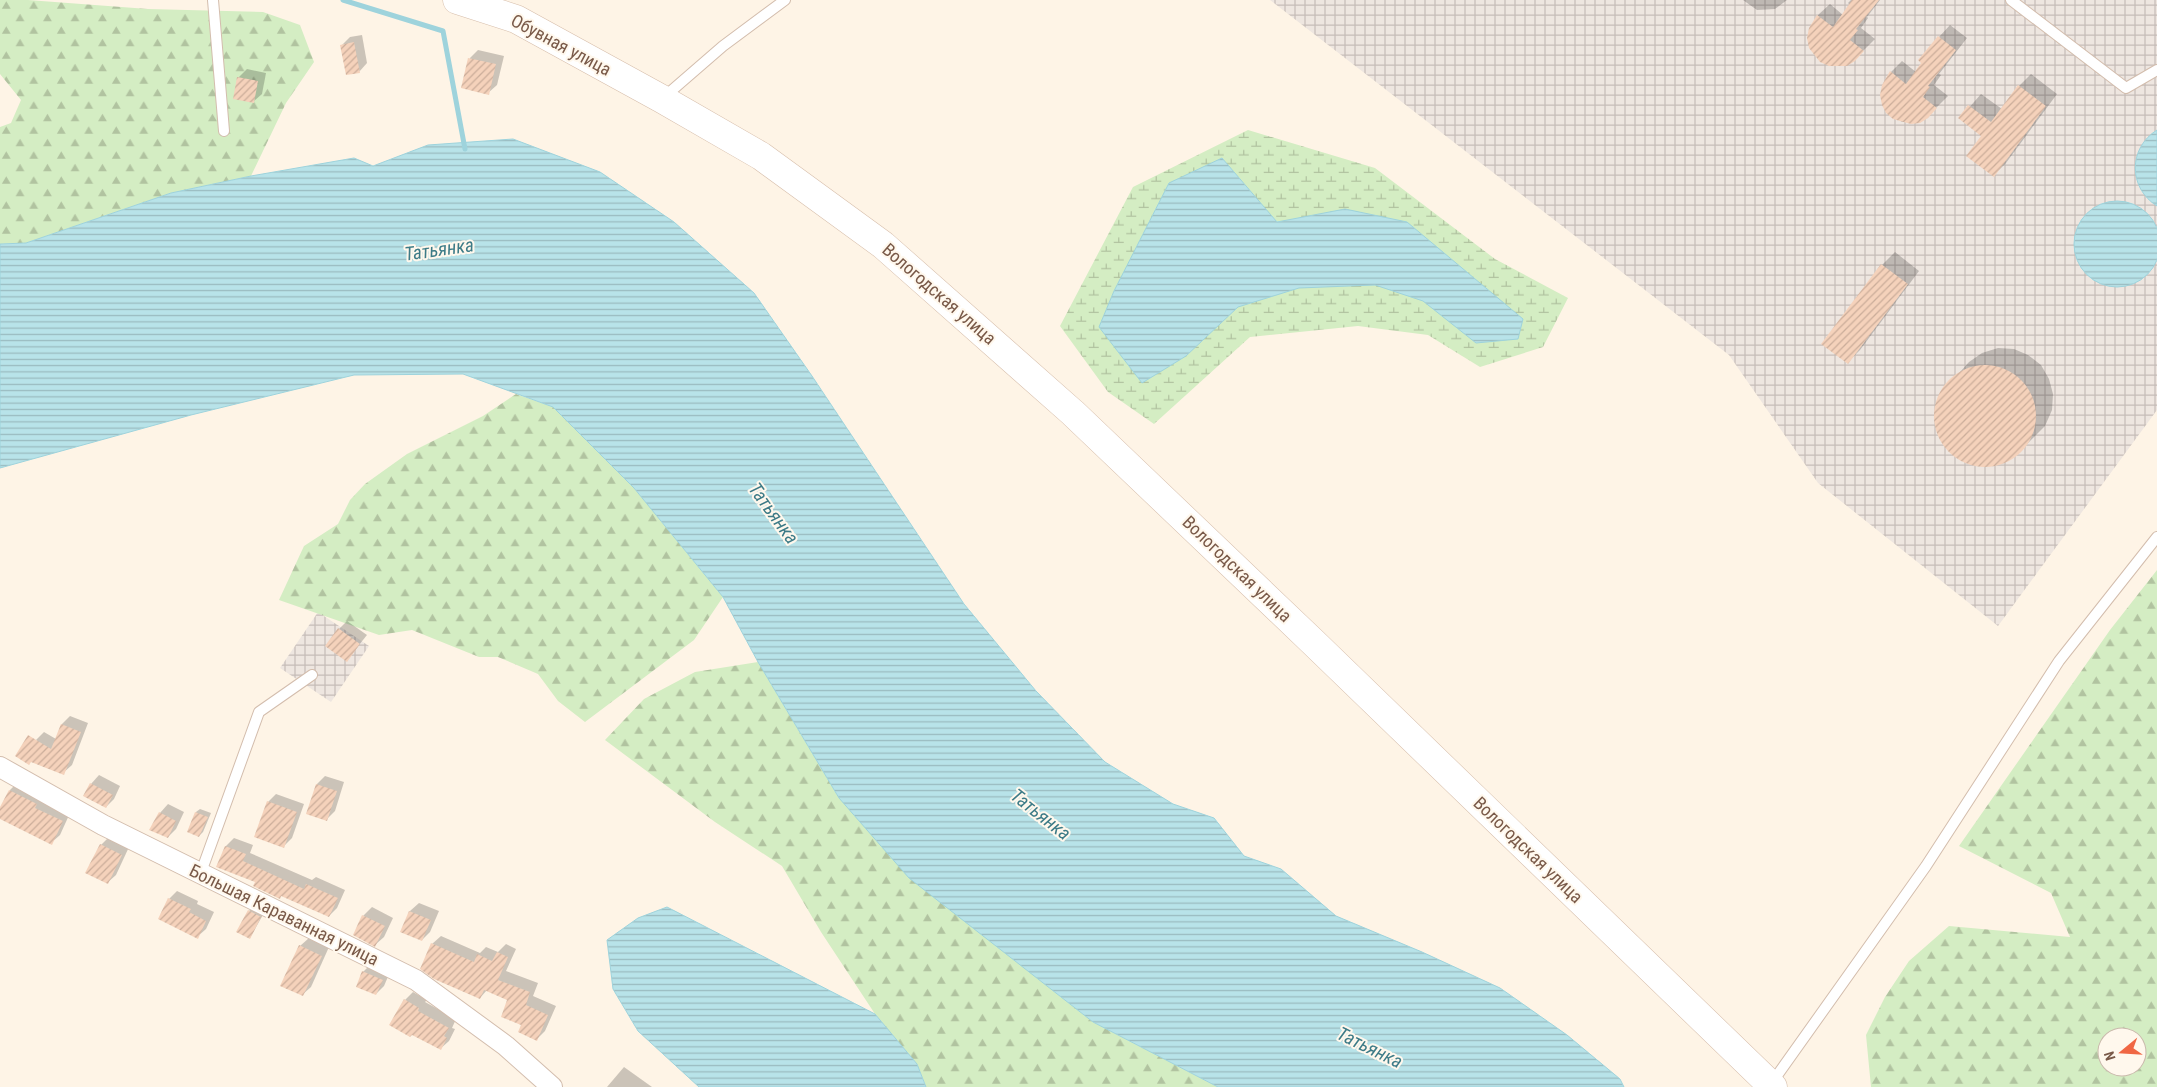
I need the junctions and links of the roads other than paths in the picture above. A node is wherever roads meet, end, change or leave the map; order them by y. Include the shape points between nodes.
1 (213, 0) edge
2 (457, 0) edge
3 (785, 0) edge
4 (2011, 0) edge
5 (2157, 70) edge
6 (662, 99) junction
7 (224, 131) dead end
8 (2157, 537) edge
9 (312, 674) dead end
10 (0, 766) edge
11 (200, 875) junction
12 (1771, 1086) edge
13 (552, 1087) edge

1 - 7 lane
2 - 6 main road, Обувная улица via 516,18
3 - 6 lane via 723,46
4 - 5 lane via 2126,88
6 - 12 main road, Вологодская улица via 769,162 883,245 978,328 1073,413 1300,629
8 - 12 lane via 2059,661 1926,866
9 - 11 lane via 259,712
10 - 11 street, Большая Караванная улица via 103,825
11 - 13 street, Большая Караванная улица via 416,980 506,1046

